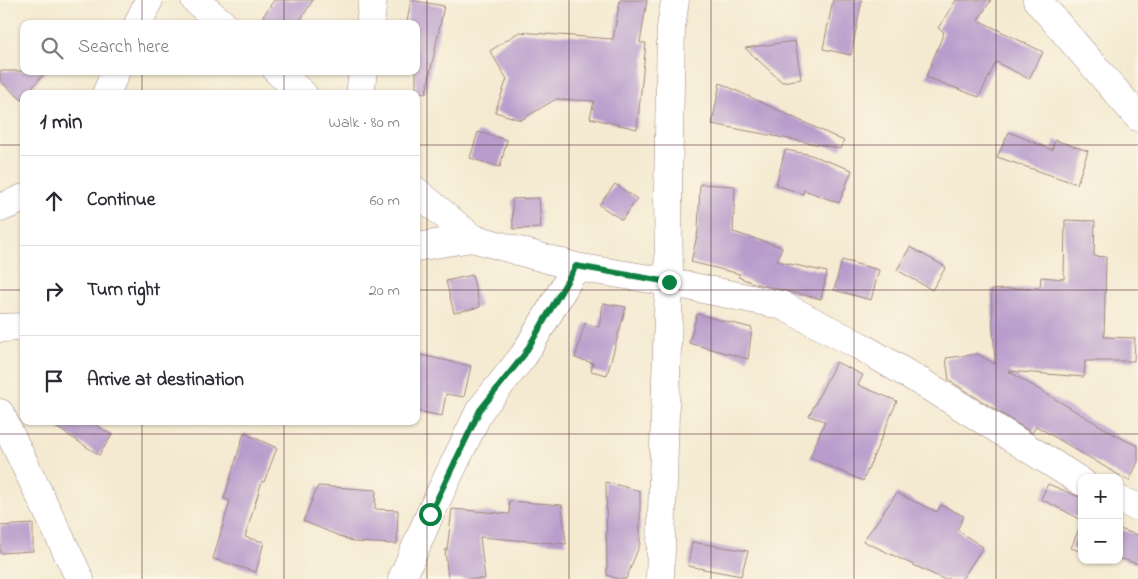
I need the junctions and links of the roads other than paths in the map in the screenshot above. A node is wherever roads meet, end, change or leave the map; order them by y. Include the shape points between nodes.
1 (149, 0) edge
2 (195, 0) edge
3 (373, 0) edge
4 (675, 0) edge
5 (1037, 0) edge
6 (140, 20) edge
7 (218, 20) edge
8 (370, 20) edge
9 (114, 75) edge
10 (282, 75) edge
11 (362, 75) edge
12 (108, 90) edge
13 (298, 90) edge
14 (361, 90) edge
15 (1138, 117) edge
16 (420, 194) edge
17 (20, 200) edge
18 (0, 208) edge
19 (472, 238) junction
20 (420, 246) edge
21 (576, 266) junction
22 (669, 282) junction
23 (0, 328) edge
24 (20, 328) edge
25 (0, 413) edge
26 (1078, 479) edge
27 (1123, 501) edge
28 (1138, 507) edge
29 (80, 579) edge
30 (402, 579) edge
31 (660, 579) edge

1 - 6 street
2 - 7 street
3 - 8 street
4 - 22 street via 671,38
5 - 15 street
9 - 12 street
10 - 13 street
11 - 14 street
16 - 19 street
17 - 18 street
19 - 20 street
19 - 21 street
21 - 22 street
21 - 30 street via 524,355 480,410
22 - 26 street via 781,305 860,346
22 - 31 street
23 - 24 street
25 - 29 street
27 - 28 street

